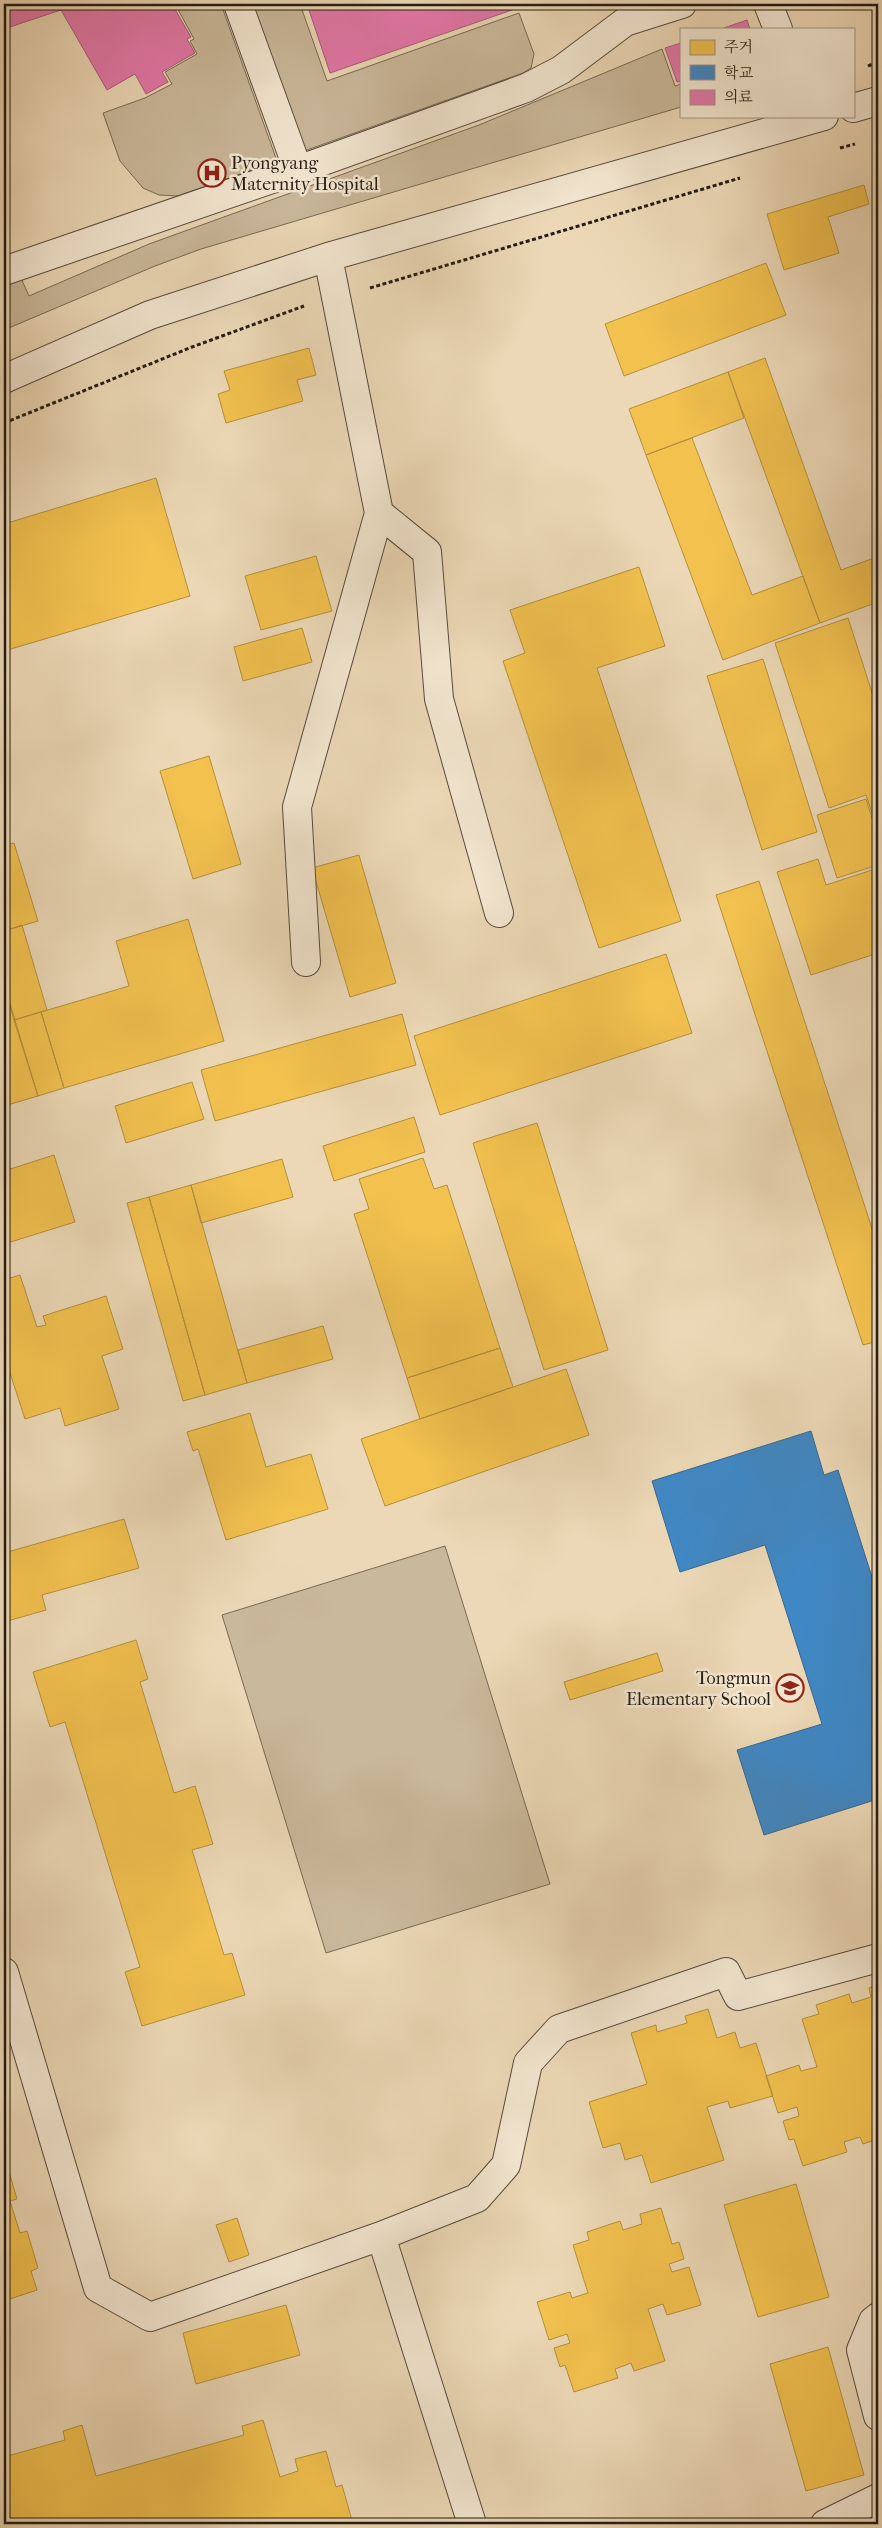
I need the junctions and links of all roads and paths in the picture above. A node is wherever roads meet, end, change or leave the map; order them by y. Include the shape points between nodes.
1 (238, 4) edge
2 (682, 4) edge
3 (768, 4) edge
4 (621, 13) edge
5 (778, 28) edge
6 (878, 100) edge
7 (854, 108) edge
8 (814, 118) edge
9 (860, 142) dead end
10 (832, 151) dead end
11 (298, 170) junction
12 (749, 176) dead end
13 (328, 257) junction
14 (4, 271) edge
15 (336, 298) junction
16 (4, 379) edge
17 (4, 423) edge
18 (379, 513) junction
19 (499, 913) dead end
20 (306, 962) dead end
21 (878, 1958) edge
22 (4, 1972) edge
23 (381, 2236) junction
24 (878, 2317) edge
25 (878, 2416) edge
26 (878, 2498) edge
27 (472, 2524) edge
28 (825, 2524) edge

1 - 11 street
2 - 4 street
3 - 5 street
4 - 11 street via 561,70 526,88
6 - 7 street
8 - 13 street
9 - 10 path
11 - 14 street
12 - 15 path
13 - 15 street
13 - 16 street via 150,315
15 - 17 path via 294,309 192,347
15 - 18 street
18 - 19 street via 427,552 439,698
18 - 20 street via 297,808
21 - 23 street via 738,1996 726,1972 559,2029 528,2063 506,2165 476,2198
22 - 23 street via 98,2288 150,2317
23 - 27 street
24 - 25 street via 872,2321 861,2350
26 - 28 street

